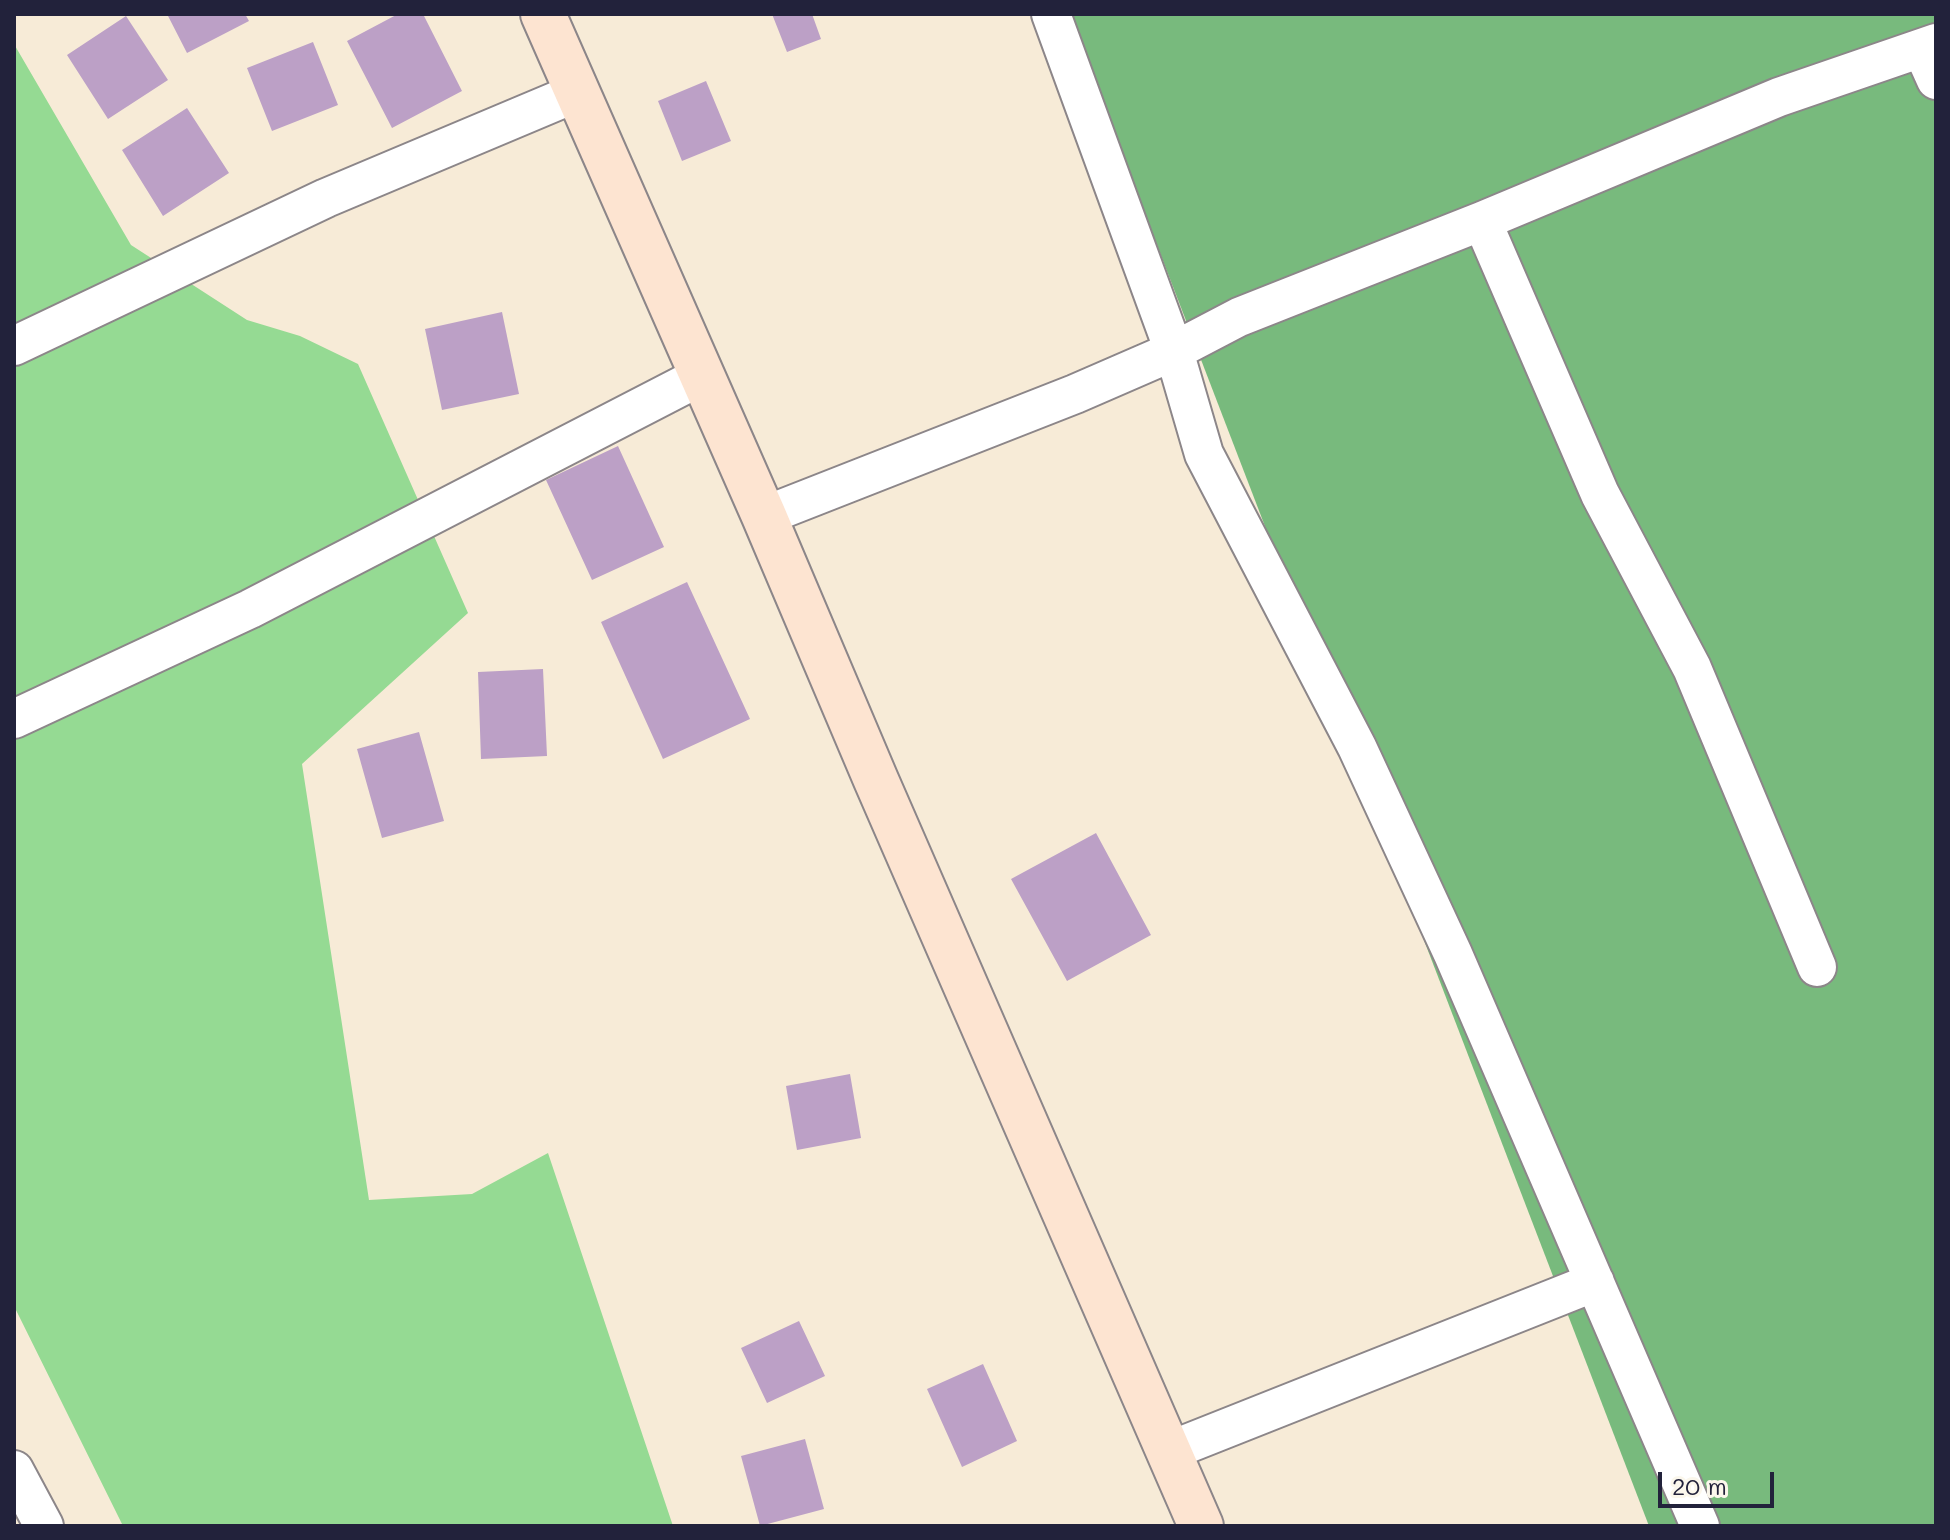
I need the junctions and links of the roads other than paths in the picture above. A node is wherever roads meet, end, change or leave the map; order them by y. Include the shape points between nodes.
1 (543, 14) edge
2 (1051, 14) edge
3 (1931, 57) edge
4 (578, 92) junction
5 (1482, 221) junction
6 (14, 346) edge
7 (1174, 351) junction
8 (703, 375) junction
9 (764, 516) junction
10 (14, 719) edge
11 (1817, 967) dead end
12 (1595, 1282) junction
13 (1169, 1451) junction
14 (14, 1470) edge
15 (44, 1526) edge
16 (1201, 1526) edge
17 (1700, 1526) edge

1 - 4 main road
2 - 7 street
3 - 5 street via 1779,97
4 - 6 street via 326,198
4 - 8 main road
5 - 7 street via 1239,317
5 - 11 street via 1600,494 1692,668
7 - 9 street
7 - 12 street via 1204,454 1357,747
8 - 9 main road
8 - 10 street via 250,609
9 - 13 main road
12 - 13 street
12 - 17 street
13 - 16 main road
14 - 15 street

